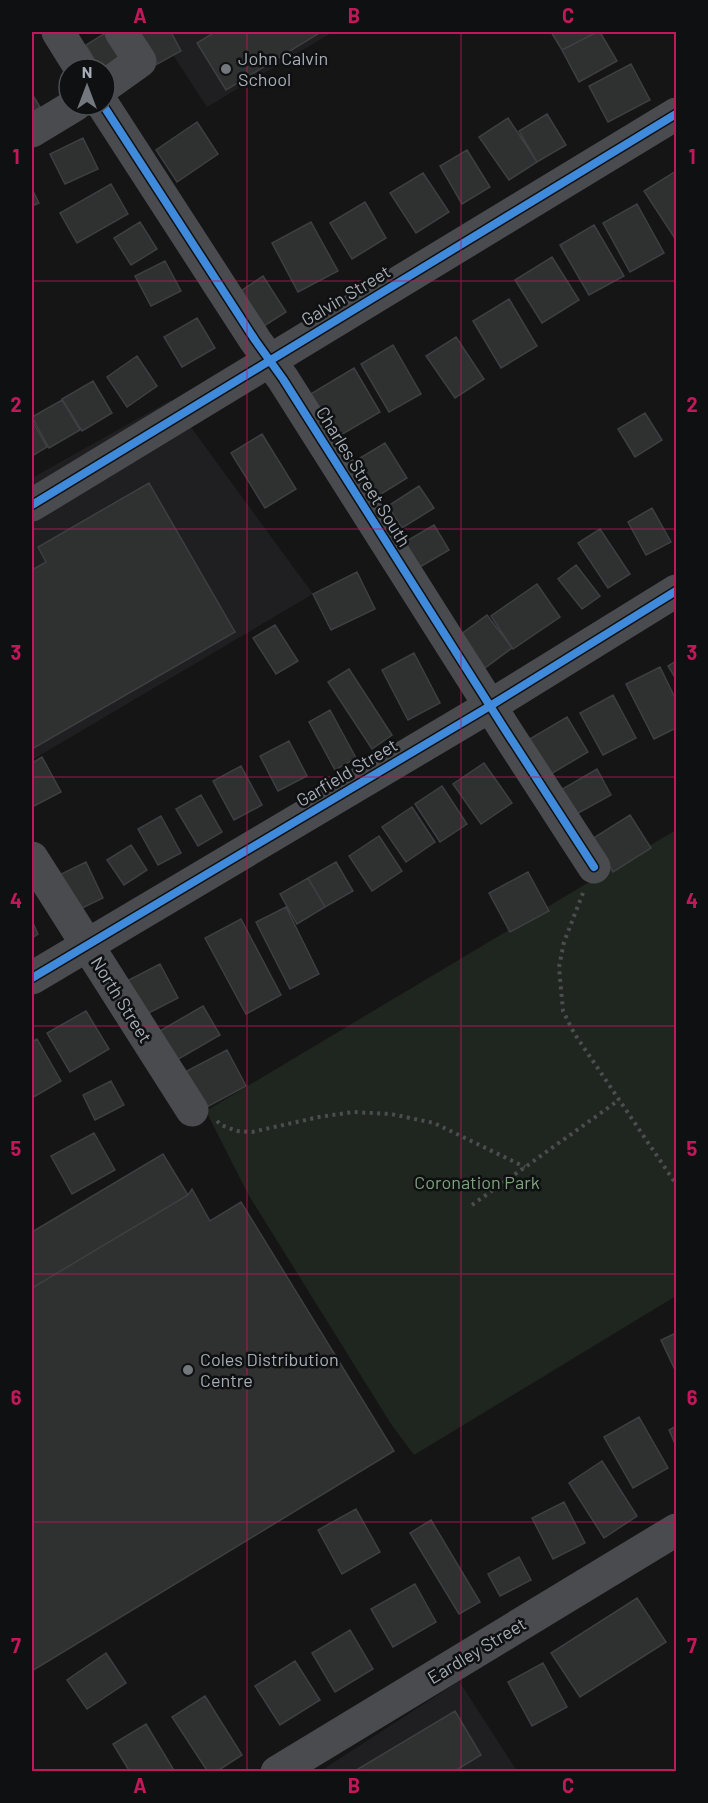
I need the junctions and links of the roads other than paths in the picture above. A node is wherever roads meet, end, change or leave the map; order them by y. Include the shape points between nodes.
1 (58, 32) edge
2 (121, 32) edge
3 (74, 57) edge
4 (117, 77) edge
5 (676, 114) edge
6 (57, 116) edge
7 (111, 117) edge
8 (32, 131) edge
9 (269, 360) junction
10 (32, 505) edge
11 (676, 591) edge
12 (490, 706) junction
13 (32, 858) edge
14 (589, 877) road end
15 (87, 945) junction
16 (32, 978) edge
17 (203, 1114) road end
18 (676, 1530) edge
19 (277, 1772) edge

1 - 3 street
2 - 4 street via 140,61
5 - 9 street, Galvin Street
6 - 8 street
7 - 9 street, Charles Street South
9 - 10 street, Galvin Street
9 - 12 street, Charles Street South
11 - 12 street, Garfield Street
12 - 14 street, Charles Street South
12 - 15 street, Garfield Street
13 - 15 street, North Street
15 - 16 street, Garfield Street
15 - 17 street, North Street
18 - 19 street, Eardley Street

